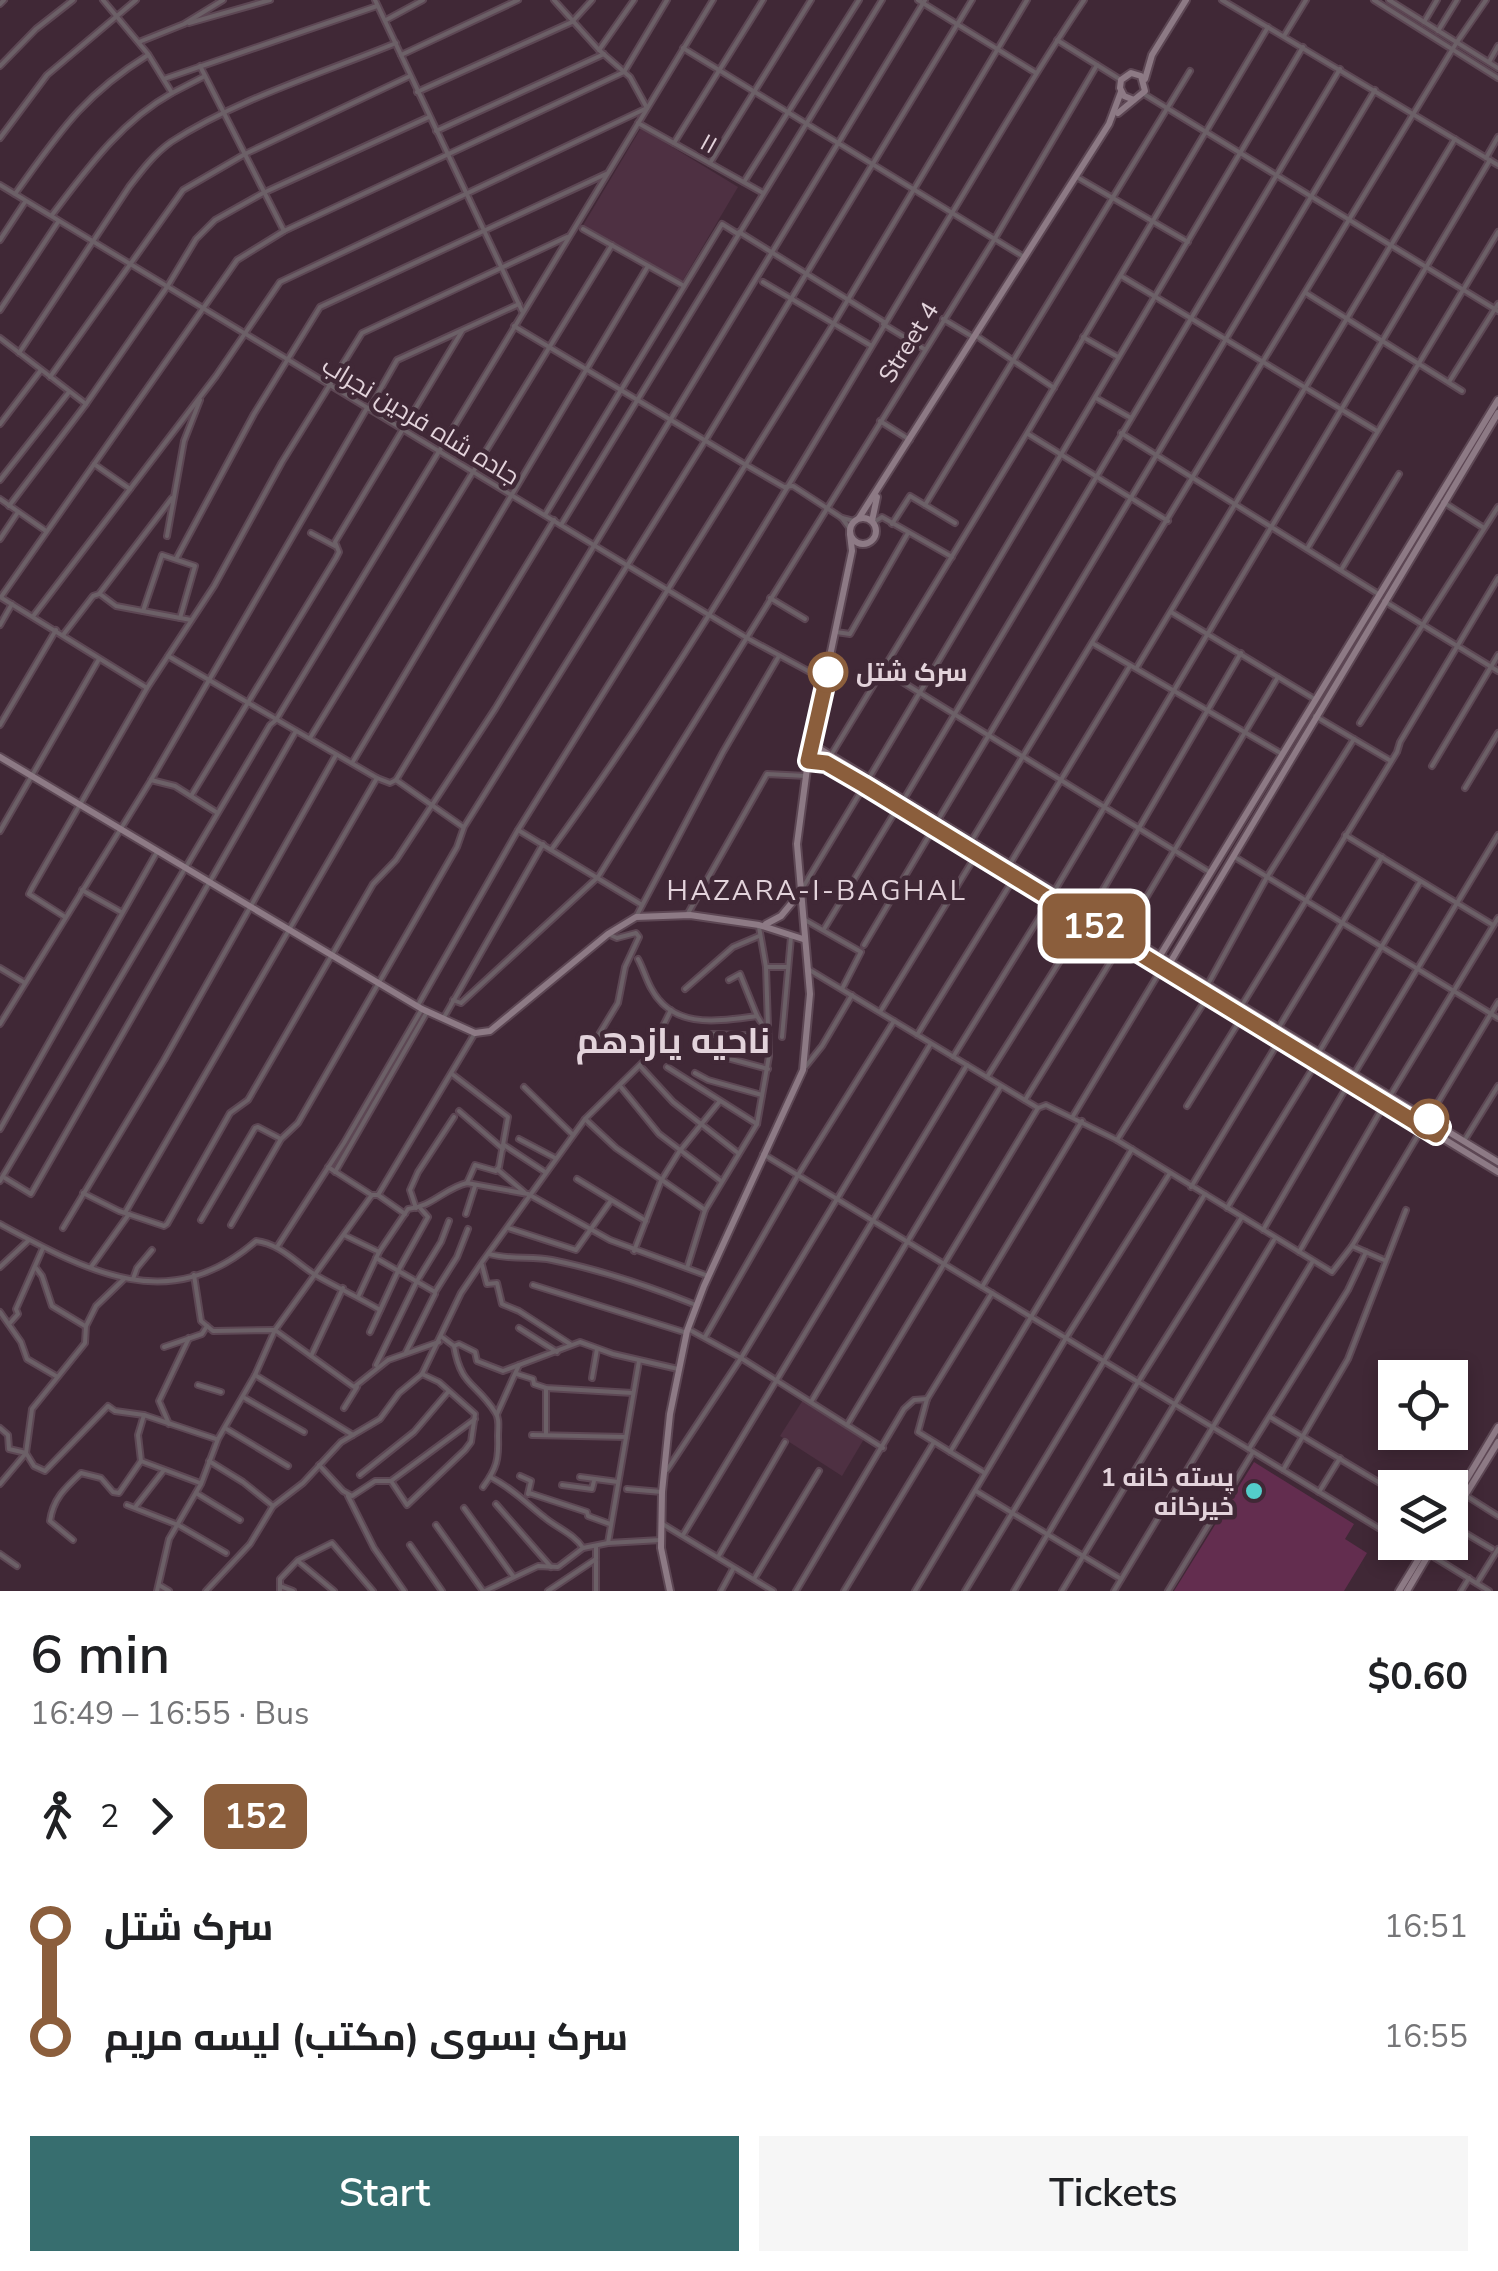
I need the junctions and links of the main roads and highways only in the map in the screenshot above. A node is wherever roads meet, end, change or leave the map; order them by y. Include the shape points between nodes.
1 (1186, 0) edge
2 (1152, 56) junction
3 (1131, 73) junction
4 (1145, 80) junction
5 (1121, 92) junction
6 (1134, 100) junction
7 (1109, 124) junction
8 (1498, 400) edge
9 (1498, 413) edge
10 (881, 487) junction
11 (856, 520) junction
12 (872, 522) junction
13 (850, 532) junction
14 (865, 544) junction
15 (846, 580) junction
16 (1382, 598) junction
17 (1358, 638) junction
18 (812, 744) junction
19 (0, 756) edge
20 (808, 761) junction
21 (867, 782) junction
22 (800, 894) junction
23 (759, 925) junction
24 (803, 939) junction
25 (1161, 954) junction
26 (1171, 961) junction
27 (1388, 1100) junction
28 (1418, 1112) junction
29 (1412, 1120) junction
30 (1441, 1127) junction
31 (1436, 1135) junction
32 (1498, 1161) edge
33 (1498, 1172) edge
34 (1498, 1427) edge
35 (1498, 1442) edge
36 (1494, 1455) edge
37 (1468, 1483) edge
38 (1468, 1484) edge
39 (1422, 1560) edge
40 (1424, 1560) edge
41 (670, 1591) edge
42 (1400, 1591) edge
43 (1408, 1591) edge

1 - 2 main road
2 - 3 main road
2 - 4 main road
3 - 4 main road
3 - 5 main road
4 - 6 main road via 1144,94
5 - 6 main road
5 - 7 main road
6 - 7 main road
7 - 10 main road
8 - 16 main road
9 - 16 main road
10 - 11 main road
10 - 12 main road
11 - 12 main road
11 - 13 main road
12 - 14 main road via 876,534
13 - 14 main road
13 - 15 main road
14 - 15 main road
15 - 18 main road
16 - 17 main road
17 - 25 main road
17 - 26 main road
18 - 20 main road
18 - 21 main road
19 - 23 main road via 422,1009 476,1033 490,1031 636,917 688,915
20 - 21 main road
20 - 22 main road via 797,844
21 - 25 main road
21 - 27 main road via 976,855
22 - 23 main road via 772,923
22 - 24 main road
23 - 24 main road
24 - 41 main road via 810,1015 803,1070 708,1276 678,1369 662,1492
25 - 26 main road
26 - 27 main road
27 - 28 main road
27 - 29 main road
28 - 29 main road
28 - 30 main road
29 - 31 main road
30 - 31 main road
30 - 32 main road
31 - 33 main road
34 - 37 main road
35 - 36 main road
36 - 38 main road
39 - 42 main road
40 - 43 main road

